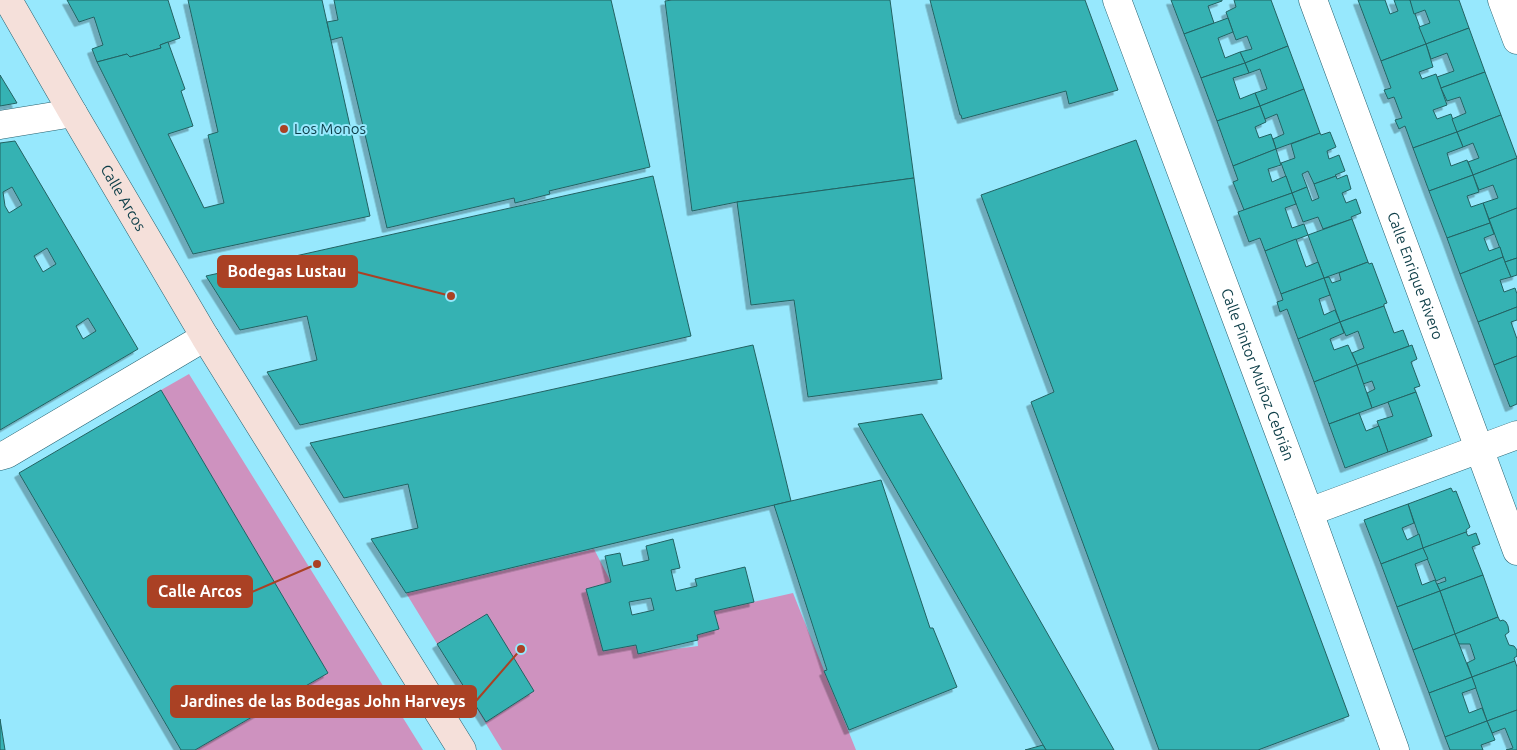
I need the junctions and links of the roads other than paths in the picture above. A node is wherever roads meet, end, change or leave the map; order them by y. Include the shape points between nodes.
1 (8, 0) edge
2 (1117, 0) edge
3 (1313, 0) edge
4 (1502, 0) edge
5 (1517, 40) edge
6 (73, 113) junction
7 (0, 125) edge
8 (205, 337) junction
9 (1517, 435) edge
10 (1480, 449) junction
11 (0, 456) edge
12 (1308, 512) junction
13 (1517, 551) edge
14 (462, 750) edge
15 (1396, 750) edge

1 - 6 street, Calle Arcos
2 - 12 street, Calle Pintor Muñoz Cebrián
3 - 10 street, Calle Enrique Rivero
4 - 5 street
6 - 7 street
6 - 8 street, Calle Arcos
8 - 11 street
8 - 14 street, Calle Arcos
9 - 10 street
10 - 12 street
10 - 13 street, Calle Enrique Rivero
12 - 15 street, Calle Pintor Muñoz Cebrián

